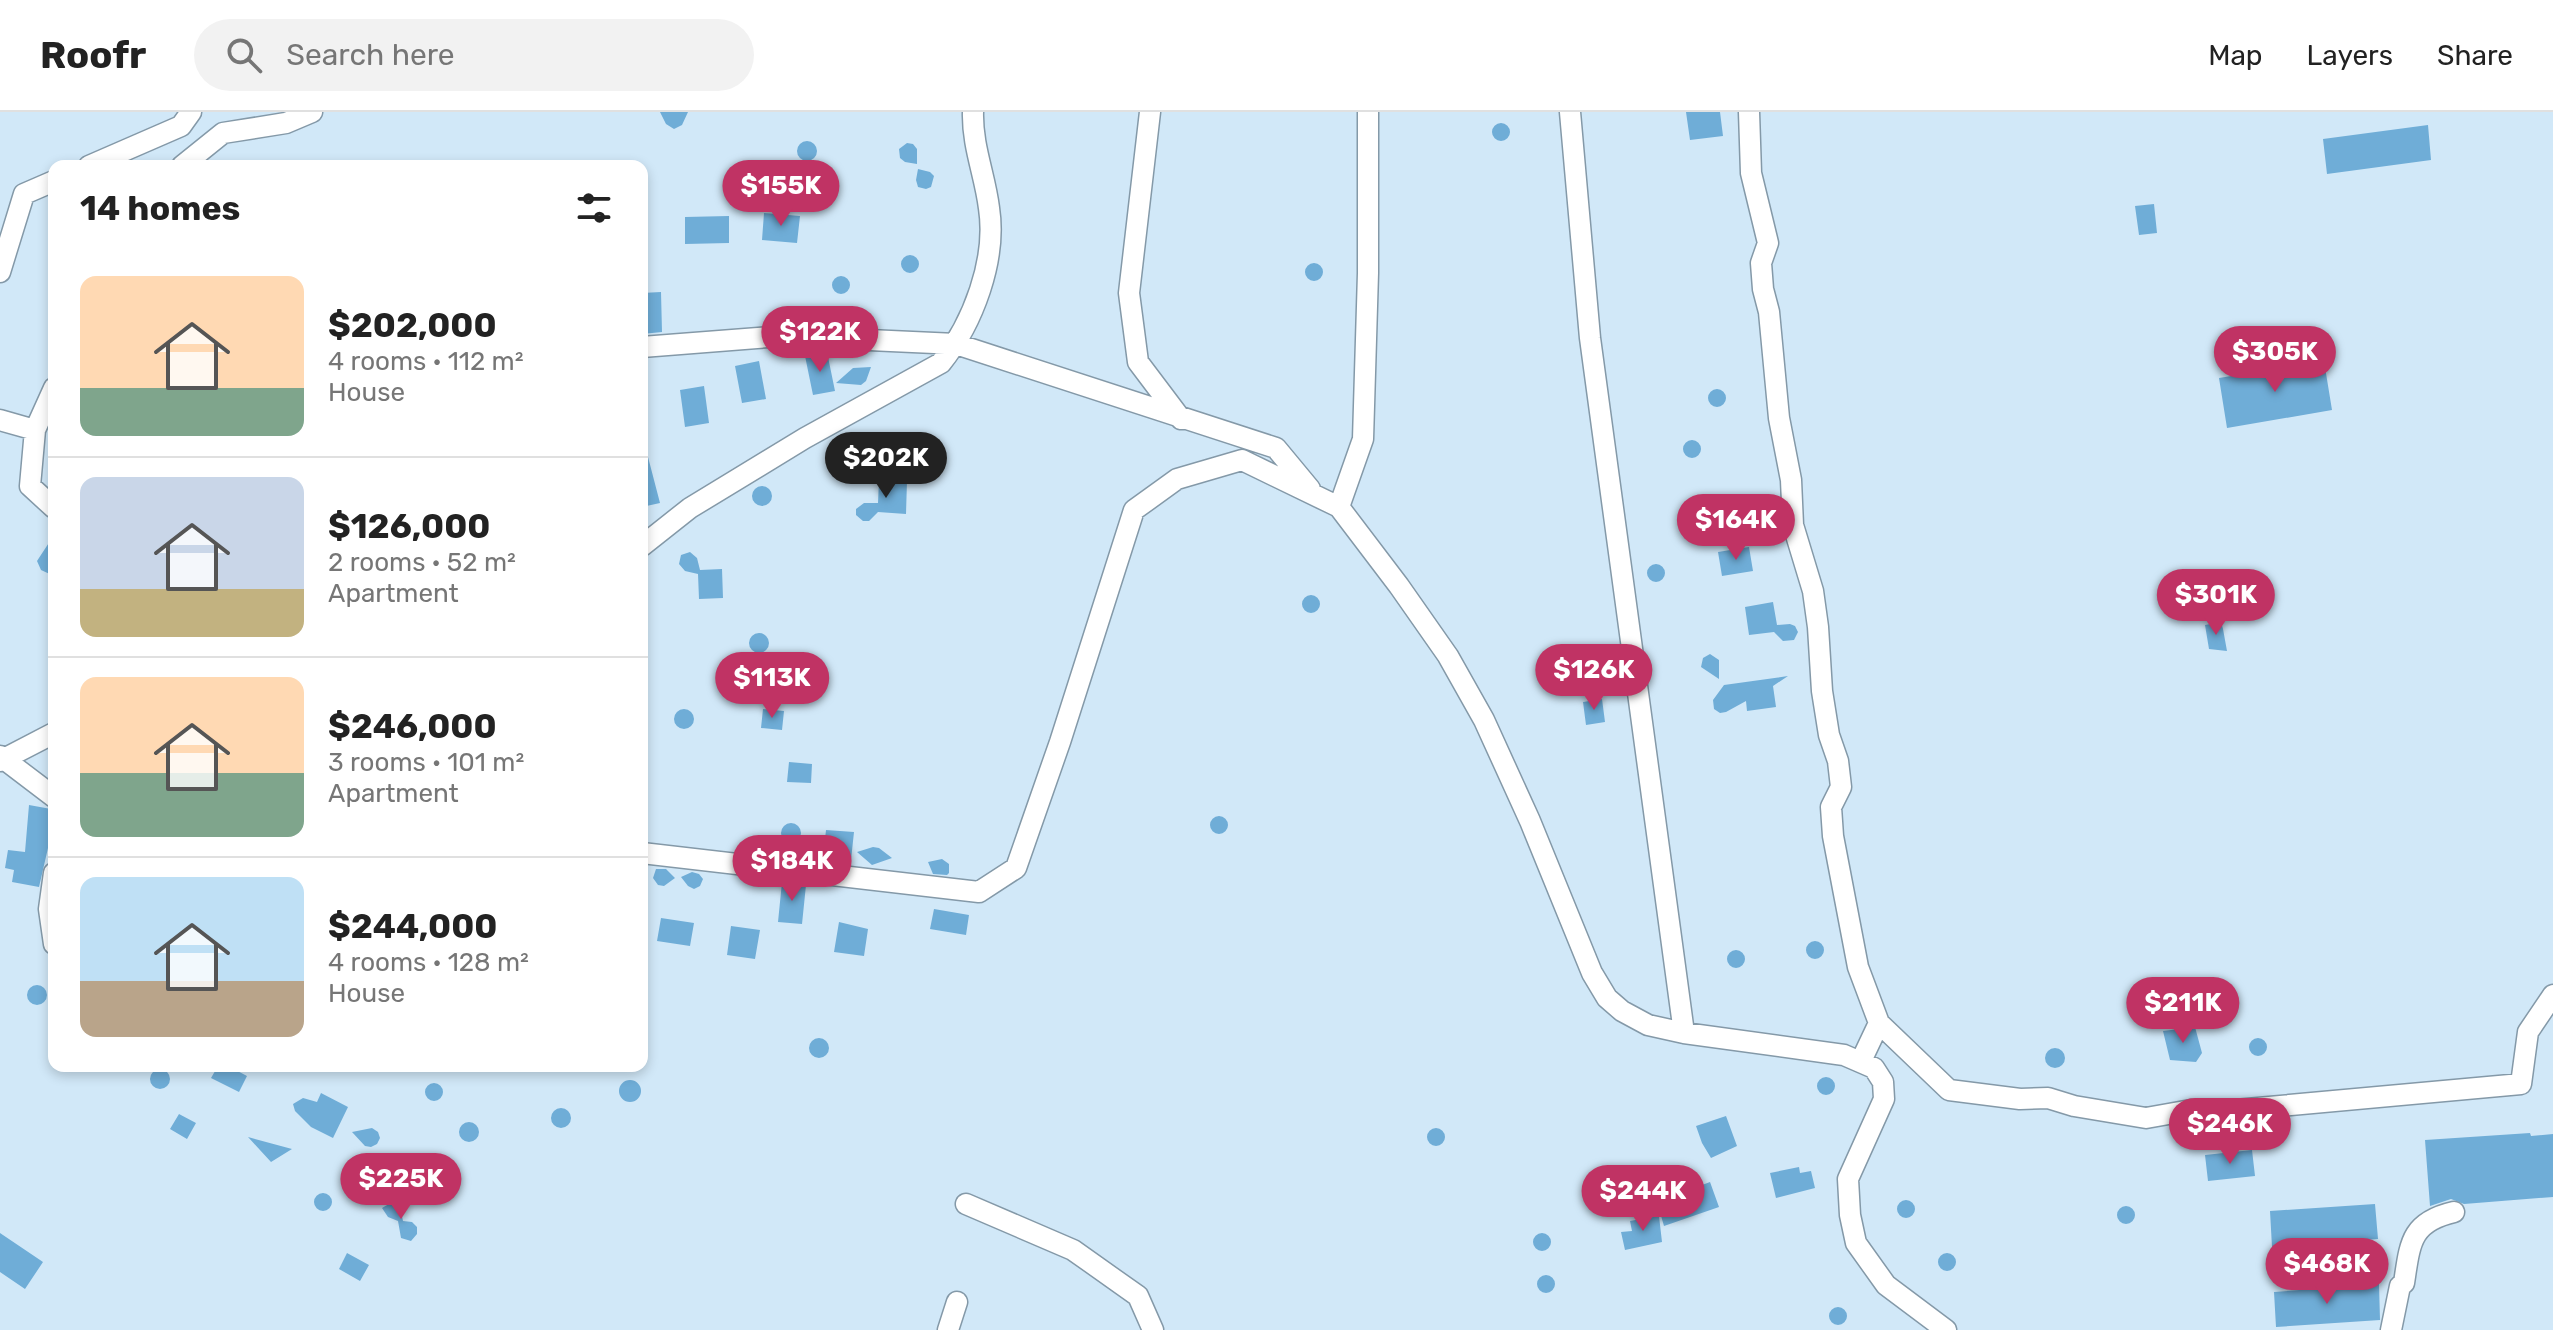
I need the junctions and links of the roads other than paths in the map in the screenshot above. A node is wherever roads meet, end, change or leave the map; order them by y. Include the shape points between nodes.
1 (191, 112) edge
2 (312, 112) edge
3 (973, 112) edge
4 (1150, 112) edge
5 (1368, 112) edge
6 (1570, 112) edge
7 (1749, 112) edge
8 (103, 160) edge
9 (189, 160) edge
10 (48, 184) edge
11 (0, 272) edge
12 (956, 344) junction
13 (648, 347) edge
14 (48, 401) edge
15 (1181, 419) junction
16 (0, 420) edge
17 (35, 430) junction
18 (1317, 497) junction
19 (48, 502) edge
20 (1339, 507) junction
21 (648, 541) edge
22 (48, 736) edge
23 (1, 759) edge
24 (48, 793) edge
25 (648, 854) edge
26 (2553, 995) edge
27 (1879, 1023) junction
28 (1684, 1033) junction
29 (1861, 1061) junction
30 (966, 1204) dead end
31 (2454, 1212) dead end
32 (957, 1302) dead end
33 (948, 1330) edge
34 (1153, 1330) edge
35 (1946, 1330) edge
36 (2391, 1330) edge

1 - 8 street via 181,126
2 - 9 street via 286,123 223,133
3 - 12 street via 972,135 990,210 990,248
4 - 15 street via 1129,293 1138,362
5 - 20 street via 1363,439
6 - 28 street via 1590,338
7 - 27 street via 1751,173 1768,243 1761,263 1763,289 1793,525 1813,591 1822,691 1840,774 1841,787 1831,807 1833,836 1858,967
10 - 11 street via 24,194
12 - 13 street via 782,336
12 - 15 street
12 - 21 street via 941,363 805,438 690,508
14 - 17 street
15 - 18 street via 1276,448
16 - 17 street
17 - 19 street via 30,486
18 - 20 street
18 - 25 street via 1242,460 1177,479 1134,510 1016,868 979,892
20 - 28 street via 1448,656 1484,720 1607,998 1648,1025
22 - 23 street
23 - 24 street
26 - 27 street via 2528,1032 2521,1084 2146,1118 2048,1098 1949,1090
27 - 29 street
28 - 29 street
29 - 35 street via 1883,1082 1884,1099 1848,1179 1856,1243 1886,1285
30 - 34 street via 1073,1250 1138,1296
31 - 36 street via 2437,1216 2411,1240
32 - 33 street

